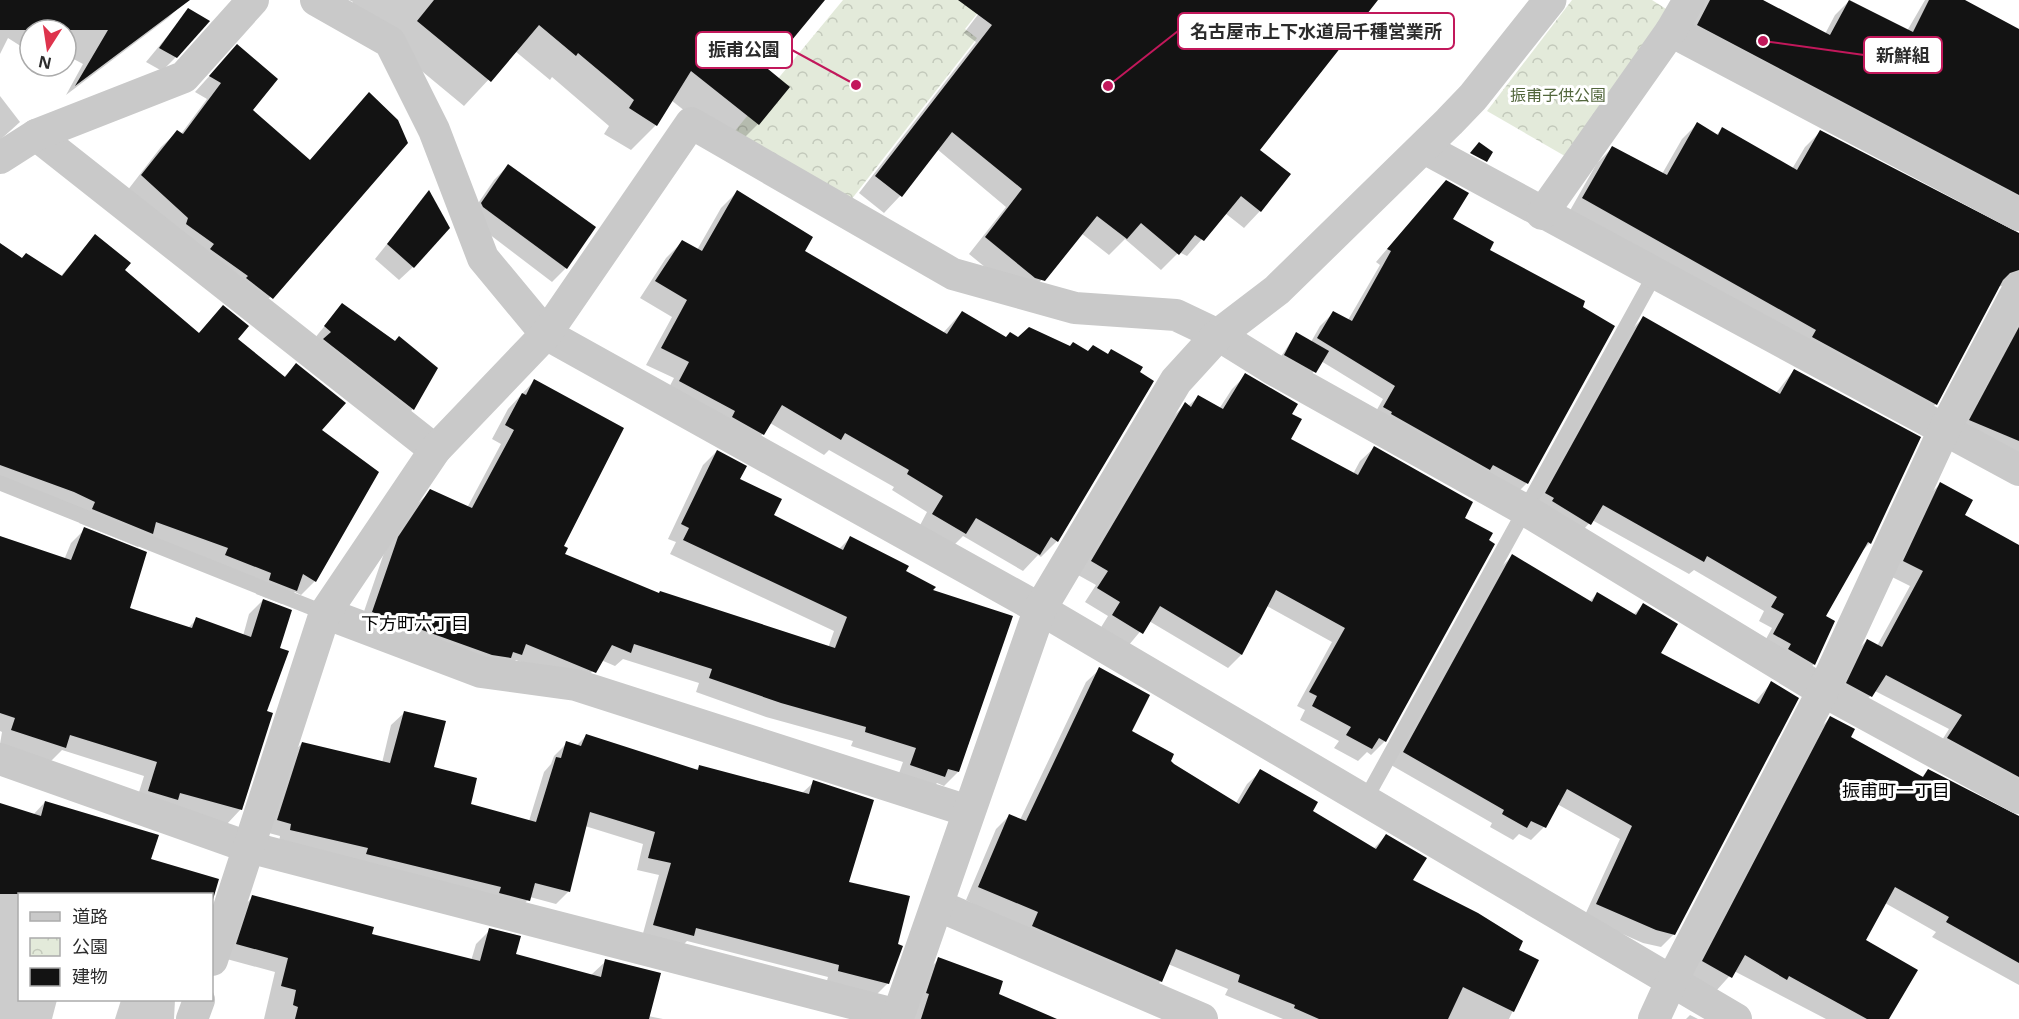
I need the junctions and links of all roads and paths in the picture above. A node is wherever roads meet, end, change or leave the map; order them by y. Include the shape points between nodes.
1 (253, 0) edge
2 (316, 0) edge
3 (1550, 0) edge
4 (1689, 0) edge
5 (1671, 31) junction
6 (36, 135) junction
7 (1424, 148) junction
8 (0, 158) edge
9 (1542, 214) junction
10 (2019, 215) edge
11 (1655, 274) junction
12 (2019, 288) edge
13 (546, 334) junction
14 (1218, 335) junction
15 (1945, 428) junction
16 (435, 450) junction
17 (2019, 470) edge
18 (0, 483) edge
19 (1525, 510) junction
20 (1040, 609) junction
21 (325, 613) junction
22 (1824, 691) junction
23 (0, 759) edge
24 (2019, 798) edge
25 (1364, 802) junction
26 (968, 811) junction
27 (248, 847) junction
28 (937, 905) junction
29 (213, 957) edge
30 (1671, 982) junction
31 (198, 1001) edge
32 (897, 1017) edge
33 (192, 1019) edge
34 (1202, 1019) edge
35 (1654, 1019) edge
36 (1736, 1019) edge

1 - 6 street via 184,77
2 - 13 street via 390,42 434,130 483,258
3 - 7 street via 1473,97
4 - 5 street
5 - 9 street
5 - 10 street
6 - 8 street
6 - 16 street
7 - 9 street
7 - 14 street via 1277,290
9 - 11 street
11 - 15 street
11 - 19 lane
12 - 15 street
13 - 14 street via 691,123 953,274 1075,308 1176,315
13 - 16 street
13 - 20 street
14 - 19 street
14 - 20 street via 1176,381
15 - 17 street
15 - 22 street
16 - 21 street
18 - 21 lane
19 - 22 street
19 - 25 lane
20 - 25 street
20 - 26 street
21 - 26 street via 481,672 576,686
21 - 27 street
22 - 24 street
22 - 30 street
23 - 27 street
25 - 30 street
26 - 28 street
27 - 29 street
27 - 32 street
28 - 32 street
28 - 34 street
30 - 35 street
30 - 36 street
31 - 33 street

